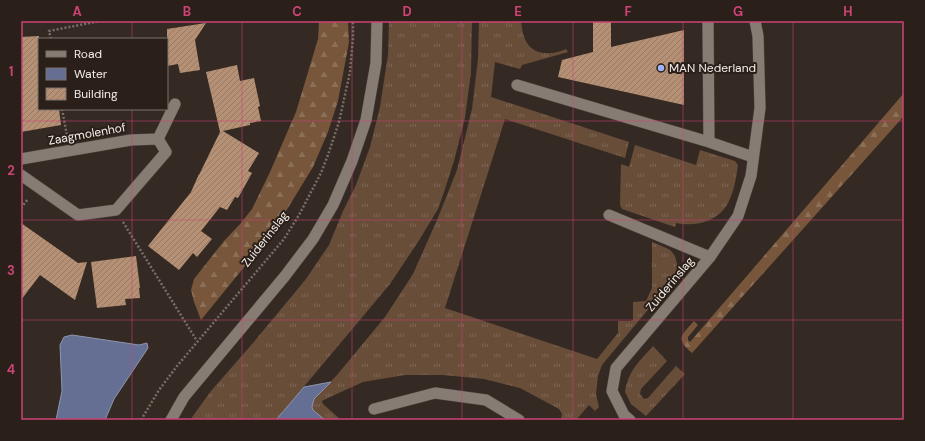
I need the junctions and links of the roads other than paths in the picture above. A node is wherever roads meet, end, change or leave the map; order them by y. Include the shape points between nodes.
1 (377, 21) edge
2 (708, 21) edge
3 (755, 21) edge
4 (517, 85) dead end
5 (175, 104) dead end
6 (158, 139) junction
7 (709, 142) junction
8 (753, 157) junction
9 (21, 159) edge
10 (21, 175) edge
11 (609, 215) dead end
12 (710, 257) junction
13 (374, 409) dead end
14 (171, 420) edge
15 (519, 420) edge
16 (630, 420) edge

1 - 14 street via 376,63 366,120 333,206 313,239 285,276 184,397
2 - 7 street
3 - 8 street, Zuiderinslag via 758,36 760,108
4 - 7 street
5 - 6 street
6 - 9 street, Zaagmolenhof via 131,140
6 - 10 street via 166,152 116,210 78,216
7 - 8 street
8 - 12 street, Zuiderinslag via 738,216
11 - 12 street
12 - 16 street, Zuiderinslag via 616,368 612,392 624,415
13 - 15 street via 435,393 486,400

